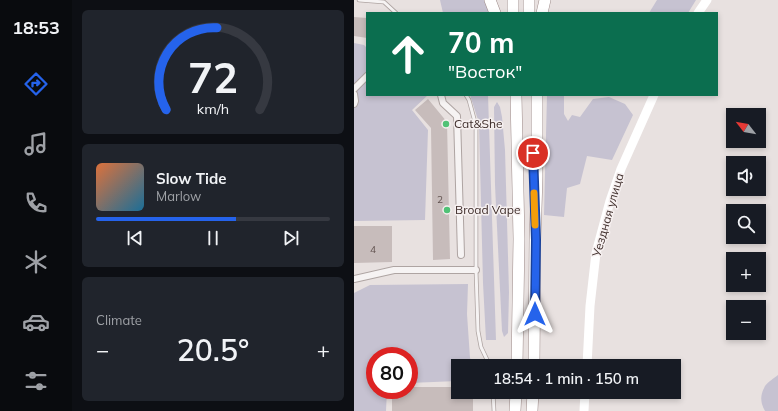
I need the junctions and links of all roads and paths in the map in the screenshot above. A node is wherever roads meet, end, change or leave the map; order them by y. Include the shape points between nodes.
1 (359, 0) edge
2 (490, 0) edge
3 (529, 0) edge
4 (545, 0) edge
5 (707, 0) edge
6 (395, 12) edge
7 (495, 12) edge
8 (529, 12) edge
9 (542, 12) edge
10 (699, 12) edge
11 (366, 77) edge
12 (354, 89) edge
13 (354, 94) edge
14 (441, 96) edge
15 (467, 96) edge
16 (510, 96) edge
17 (516, 96) edge
18 (531, 96) edge
19 (537, 96) edge
20 (654, 96) edge
21 (354, 104) edge
22 (519, 239) junction
23 (536, 240) junction
24 (461, 255) dead end
25 (476, 270) junction
26 (354, 279) edge
27 (487, 359) edge
28 (517, 359) edge
29 (534, 359) edge
30 (587, 359) edge
31 (493, 399) edge
32 (516, 399) edge
33 (533, 399) edge
34 (585, 399) edge
35 (494, 411) edge
36 (515, 411) edge
37 (532, 411) edge
38 (584, 411) edge

1 - 6 lane via 384,2
2 - 7 highway
3 - 8 highway
4 - 9 highway
5 - 10 street
11 - 12 street
13 - 21 street
14 - 24 street via 443,104 457,116
15 - 25 lane via 476,126
16 - 22 highway
17 - 22 highway
18 - 23 highway
19 - 23 highway
20 - 30 street, Уездная улица via 621,169 596,253
22 - 28 highway
23 - 29 highway
25 - 26 street via 394,270
25 - 27 lane via 478,331
31 - 35 lane
32 - 36 highway
33 - 37 highway
34 - 38 street

